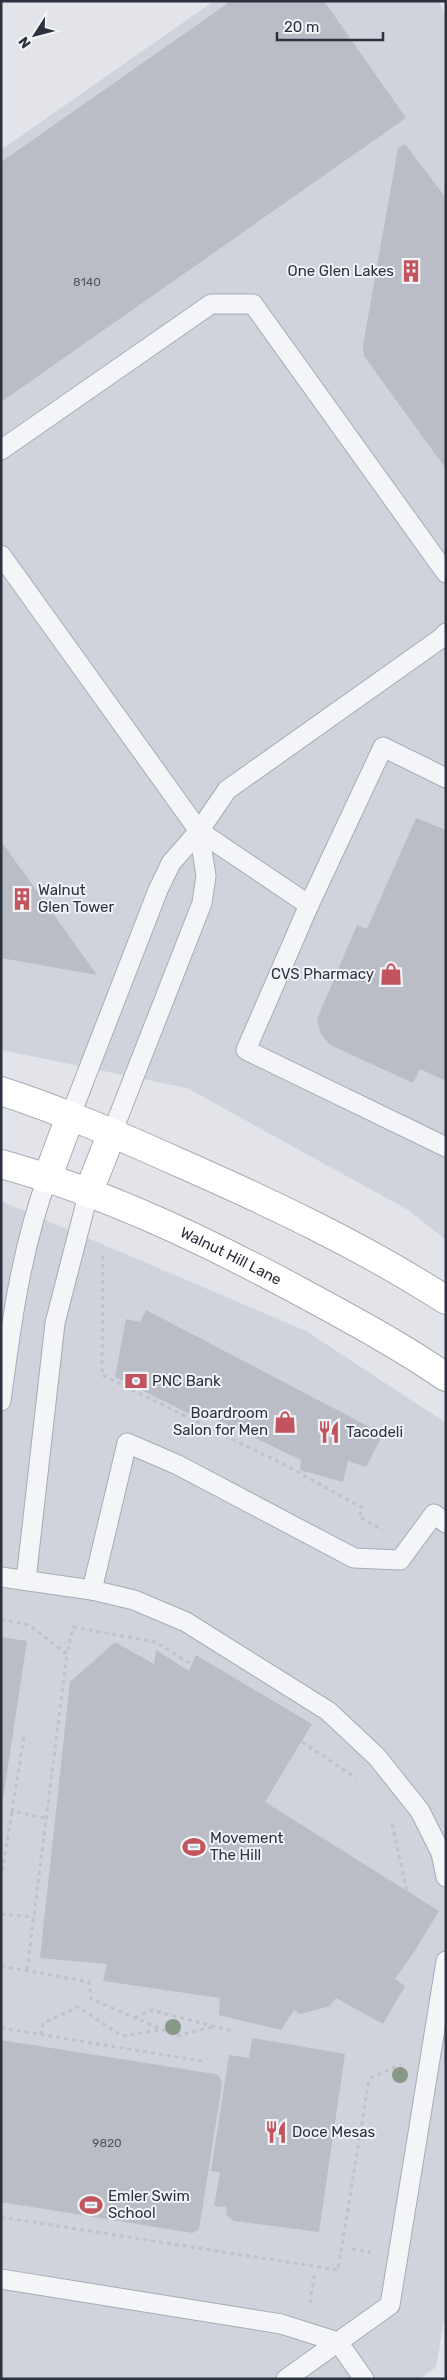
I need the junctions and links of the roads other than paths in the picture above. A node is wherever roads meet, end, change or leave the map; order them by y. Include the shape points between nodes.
1 (1, 450) edge
2 (1, 555) edge
3 (446, 573) edge
4 (446, 632) edge
5 (446, 778) edge
6 (199, 831) junction
7 (309, 905) junction
8 (1, 1091) edge
9 (70, 1117) junction
10 (112, 1133) junction
11 (446, 1146) edge
12 (1, 1164) edge
13 (48, 1176) junction
14 (88, 1191) junction
15 (446, 1300) edge
16 (446, 1377) edge
17 (1, 1401) edge
18 (446, 1523) edge
19 (1, 1577) edge
20 (26, 1580) junction
21 (92, 1590) junction
22 (446, 1876) edge
23 (446, 1961) edge
24 (1, 2279) edge
25 (338, 2342) junction
26 (286, 2379) edge
27 (364, 2379) edge

1 - 3 lane via 211,304 253,304
2 - 6 lane
4 - 6 lane via 226,790
5 - 7 lane via 382,747
6 - 7 lane
6 - 9 lane via 170,863
6 - 10 lane via 206,876 202,903
7 - 11 lane via 246,1050
8 - 9 main road
9 - 10 main road
9 - 13 main road
10 - 14 main road
10 - 15 main road via 247,1192 403,1272
12 - 13 main road, Walnut Hill Lane
13 - 14 main road, Walnut Hill Lane
13 - 17 lane via 33,1217 15,1302
14 - 16 main road, Walnut Hill Lane via 237,1257 357,1322
14 - 20 lane via 55,1323
18 - 21 lane via 434,1514 400,1560 354,1558 178,1465 126,1443
19 - 20 lane
20 - 21 lane
21 - 22 lane via 134,1600 186,1622 328,1710 377,1756 420,1811 440,1853
23 - 25 lane via 390,2305
24 - 25 lane via 281,2324
25 - 26 lane
25 - 27 lane

